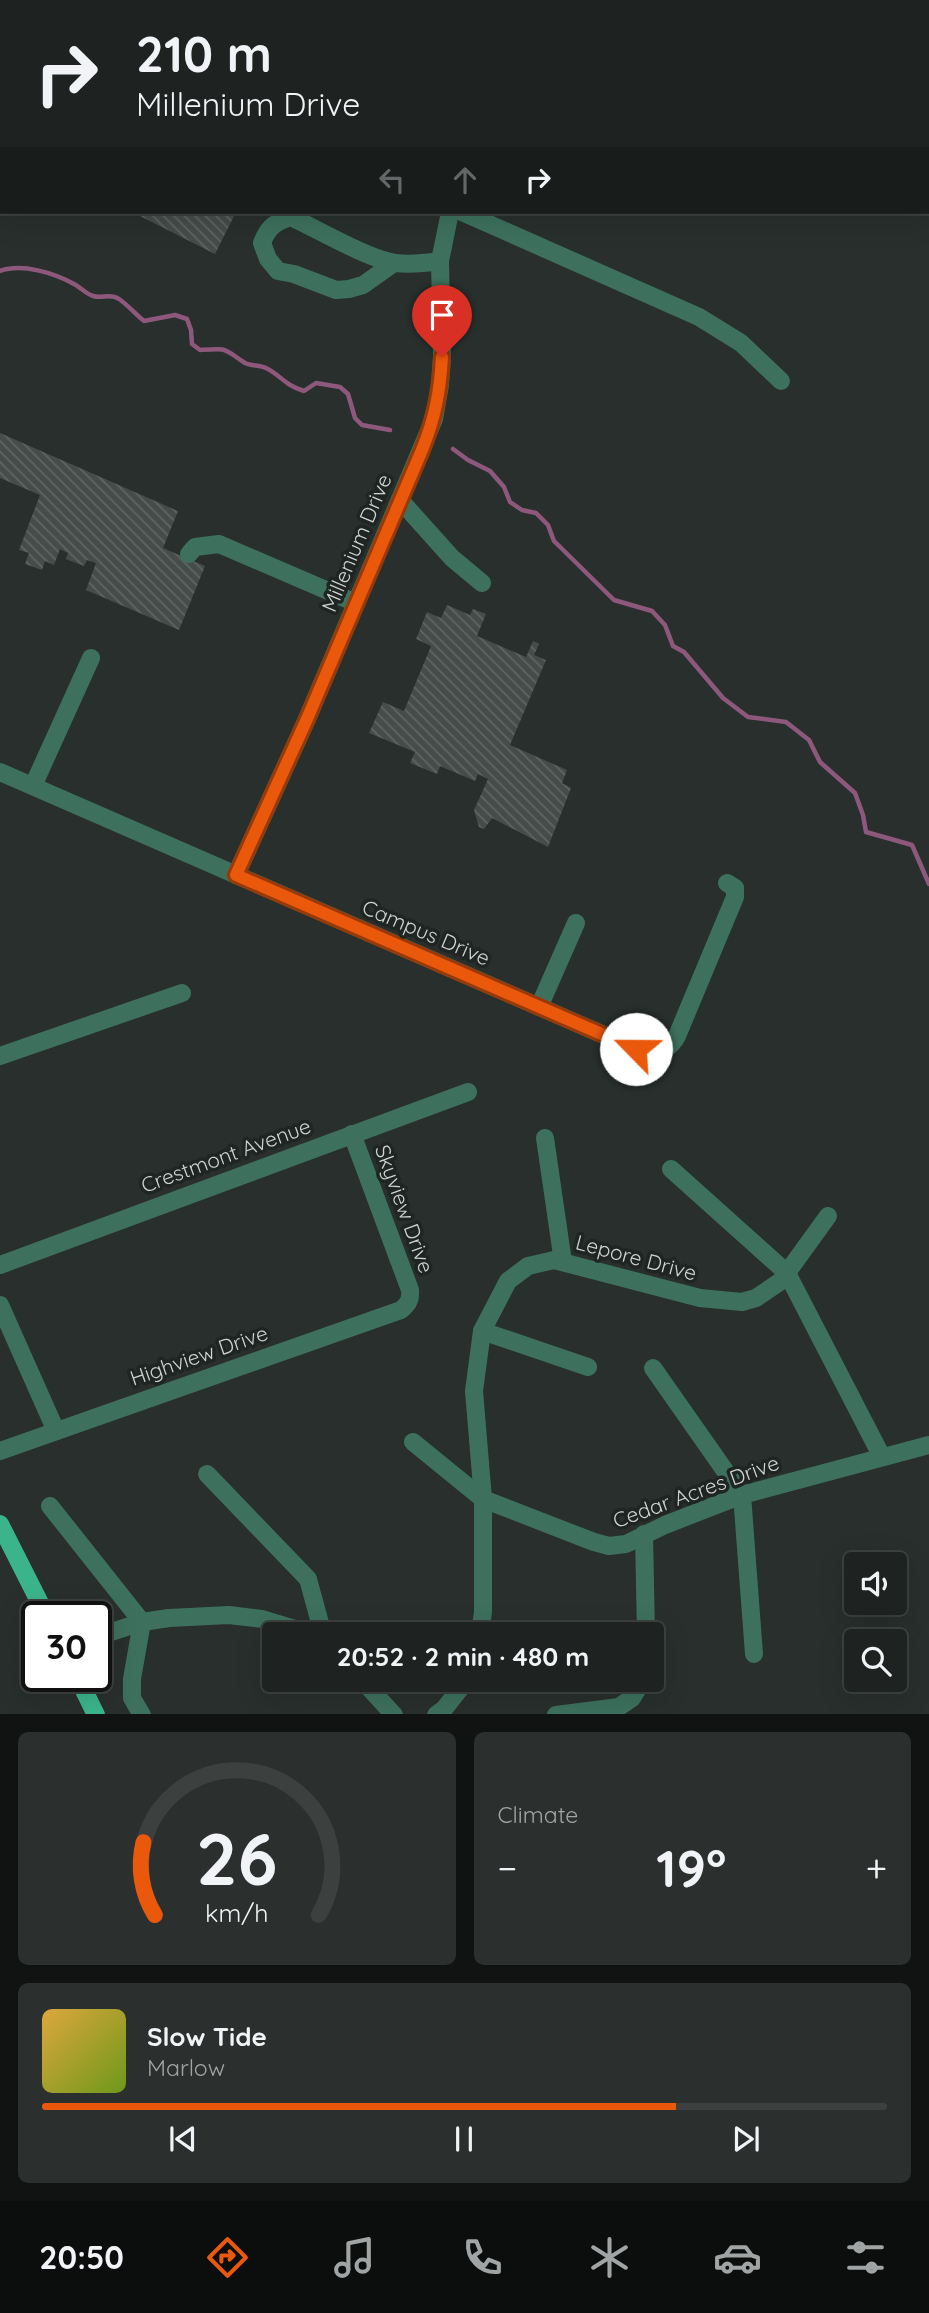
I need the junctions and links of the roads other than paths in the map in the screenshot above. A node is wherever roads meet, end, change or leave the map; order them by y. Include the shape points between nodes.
1 (450, 214) edge
2 (467, 214) edge
3 (440, 261) junction
4 (394, 263) junction
5 (781, 381) dead end
6 (400, 500) junction
7 (189, 554) dead end
8 (482, 583) dead end
9 (356, 603) junction
10 (91, 658) dead end
11 (0, 772) edge
12 (33, 786) junction
13 (236, 875) junction
14 (727, 883) dead end
15 (576, 923) dead end
16 (182, 993) dead end
17 (539, 1007) junction
18 (0, 1056) edge
19 (468, 1093) dead end
20 (352, 1134) junction
21 (545, 1138) dead end
22 (671, 1169) dead end
23 (828, 1216) dead end
24 (563, 1262) junction
25 (0, 1265) edge
26 (787, 1273) junction
27 (410, 1300) joint
28 (0, 1306) edge
29 (482, 1331) junction
30 (588, 1367) dead end
31 (653, 1368) dead end
32 (56, 1431) junction
33 (414, 1442) dead end
34 (929, 1445) edge
35 (0, 1451) edge
36 (882, 1457) junction
37 (207, 1474) dead end
38 (742, 1495) junction
39 (483, 1499) junction
40 (50, 1506) dead end
41 (0, 1524) edge
42 (644, 1534) junction
43 (39, 1601) edge
44 (142, 1622) junction
45 (268, 1622) edge
46 (320, 1622) edge
47 (482, 1622) edge
48 (646, 1622) edge
49 (112, 1632) edge
50 (754, 1654) dead end
51 (85, 1692) edge
52 (373, 1692) edge
53 (457, 1692) edge
54 (636, 1692) edge
55 (96, 1714) edge
56 (142, 1714) edge
57 (394, 1714) edge
58 (436, 1714) edge
59 (556, 1714) edge

1 - 3 street, Millenium Drive
2 - 5 street via 699,317 741,343
3 - 4 street
3 - 6 street, Millenium Drive via 440,385 434,419
4 - 4 street via 291,216 267,229 262,243 278,271 336,290 363,285
6 - 8 street via 452,558
6 - 9 street, Millenium Drive
7 - 9 street via 195,547 219,544
9 - 13 street, Millenium Drive
10 - 12 street
11 - 12 street, Campus Drive
12 - 13 street, Campus Drive
13 - 17 street, Campus Drive
14 - 17 street, Campus Drive via 735,888 735,897 677,1036 662,1051 636,1049
15 - 17 street
16 - 18 street
19 - 20 street, Crestmont Avenue
20 - 25 street, Crestmont Avenue
20 - 27 street, Skyview Drive
21 - 24 street
22 - 26 street
23 - 26 street, Lepore Drive
24 - 26 street, Lepore Drive via 727,1302 756,1298
24 - 29 street, Lepore Drive via 528,1266 508,1280
26 - 36 street
27 - 32 street, Highview Drive via 401,1310
28 - 32 street
29 - 30 street
29 - 39 street, Lepore Drive via 474,1391
31 - 38 street
32 - 35 street, Highview Drive
33 - 39 street, Cedar Acres Drive
34 - 36 street, Cedar Acres Drive
36 - 38 street, Cedar Acres Drive
37 - 46 street via 308,1579
38 - 42 street, Cedar Acres Drive
38 - 50 street
39 - 42 street, Cedar Acres Drive via 601,1544 626,1544
39 - 47 street, Lepore Drive
40 - 44 street
41 - 43 main road
42 - 48 street
44 - 45 street via 246,1616
44 - 49 street
44 - 56 street via 132,1679 132,1698
51 - 55 main road
52 - 57 street
53 - 58 street
54 - 59 street via 619,1707

